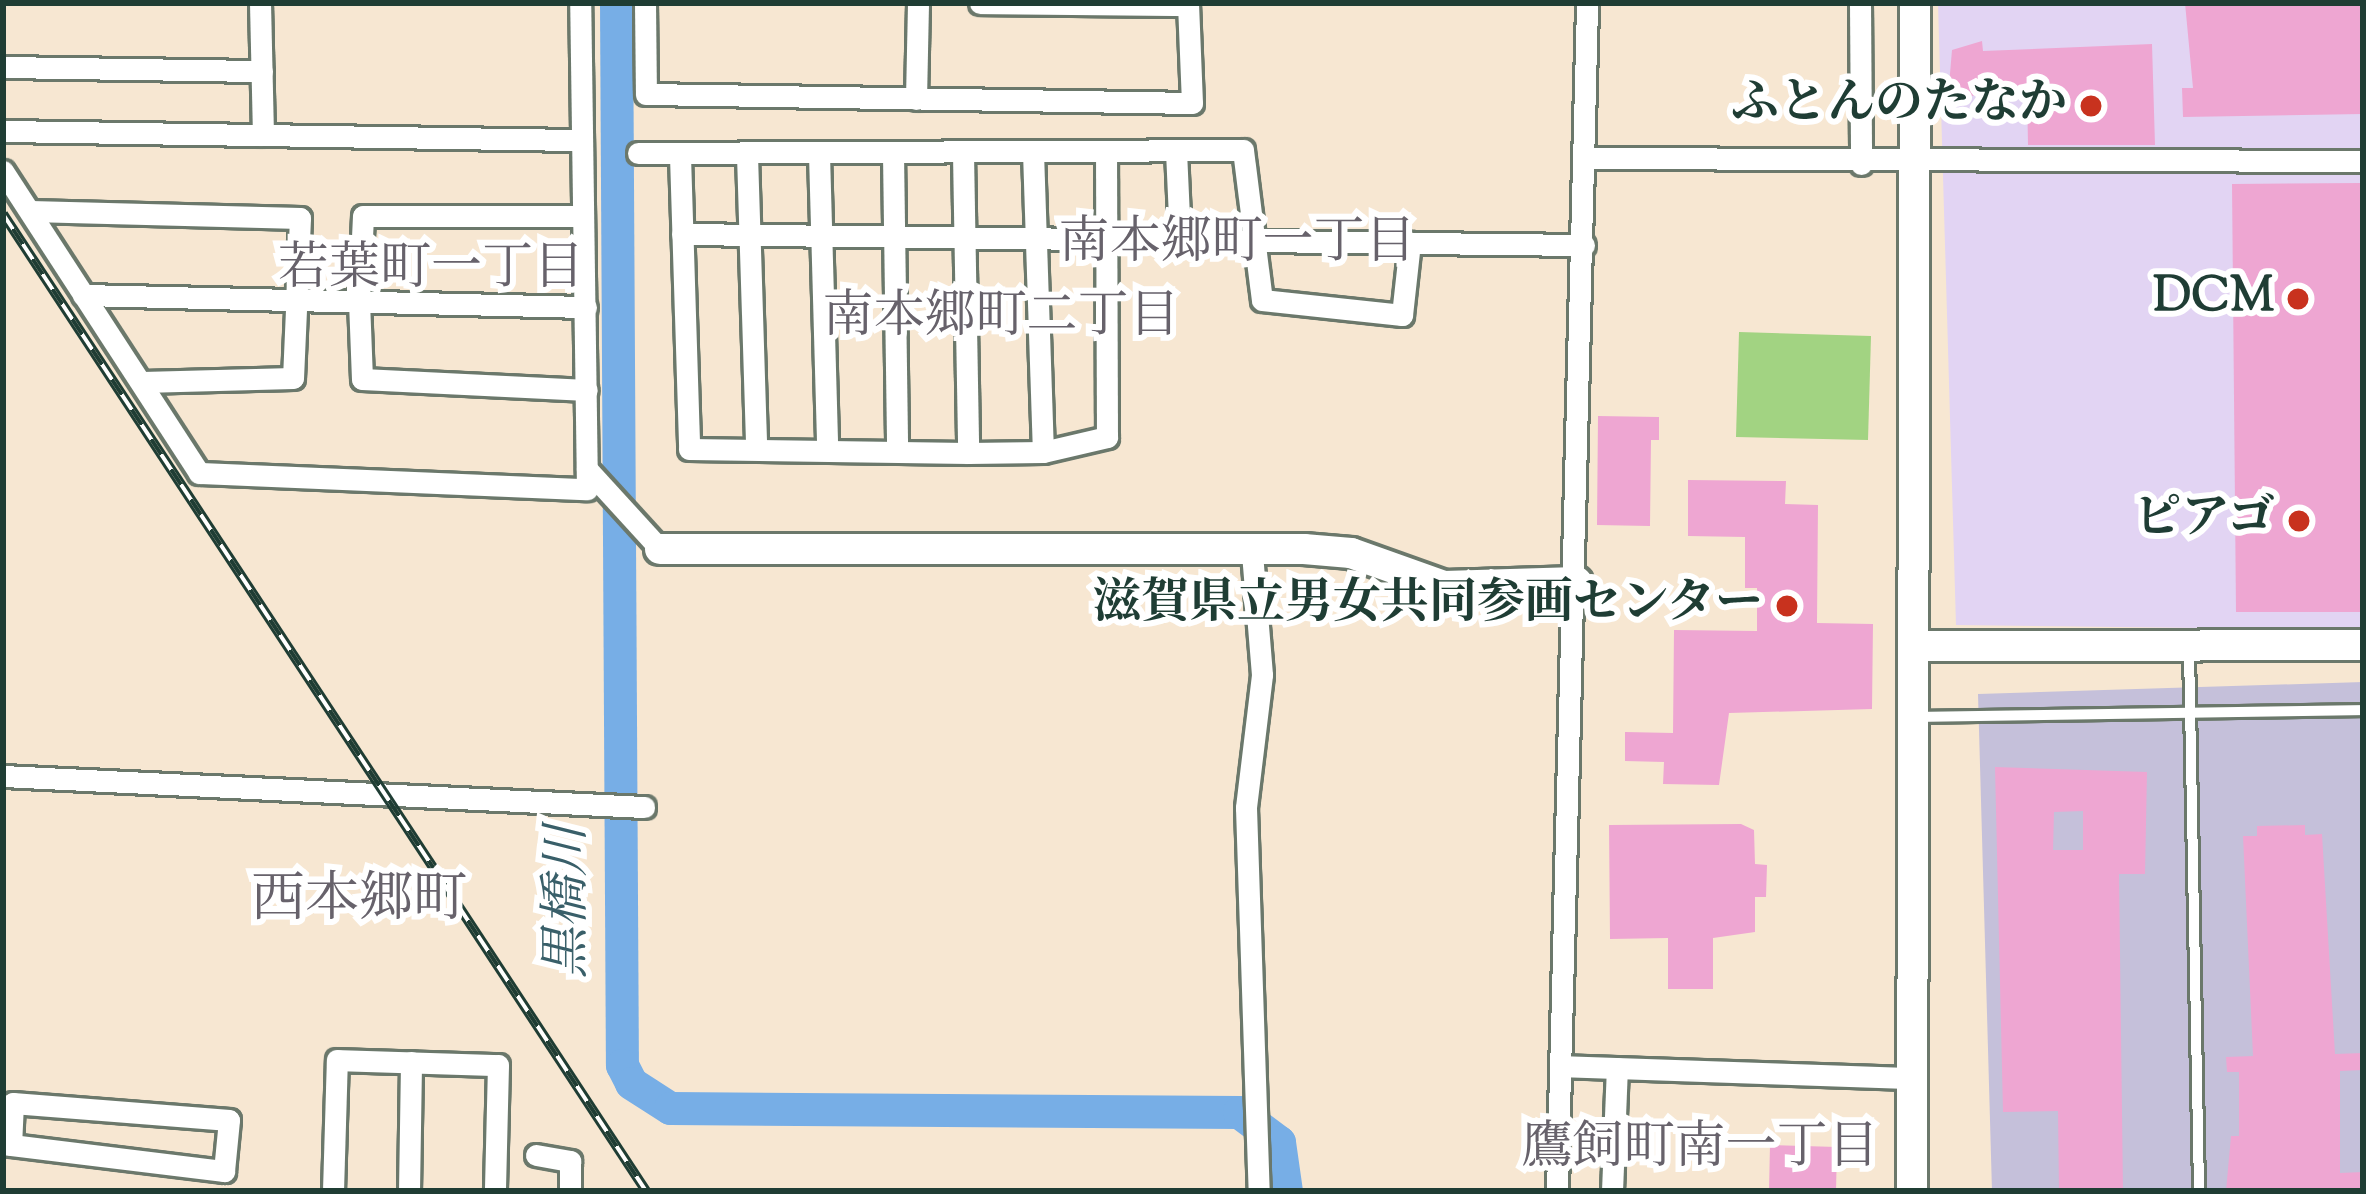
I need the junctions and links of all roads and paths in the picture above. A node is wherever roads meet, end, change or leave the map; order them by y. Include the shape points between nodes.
1 (260, 3) edge
2 (580, 3) edge
3 (645, 3) edge
4 (918, 3) edge
5 (980, 3) edge
6 (1587, 3) edge
7 (1860, 3) edge
8 (1915, 3) edge
9 (1188, 4) edge
10 (3, 67) edge
11 (262, 71) junction
12 (916, 99) junction
13 (3, 130) edge
14 (263, 135) junction
15 (579, 140) junction
16 (1106, 151) junction
17 (1176, 151) junction
18 (1034, 152) junction
19 (638, 153) dead end
20 (893, 153) junction
21 (963, 153) junction
22 (818, 154) junction
23 (747, 155) junction
24 (680, 156) junction
25 (1584, 158) junction
26 (2363, 161) edge
27 (1861, 164) junction
28 (1920, 165) junction
29 (3, 171) edge
30 (30, 211) junction
31 (582, 216) junction
32 (682, 233) junction
33 (746, 234) junction
34 (822, 235) junction
35 (896, 236) junction
36 (964, 237) junction
37 (1036, 238) junction
38 (1106, 239) junction
39 (1180, 240) junction
40 (1260, 241) junction
41 (1410, 242) junction
42 (1584, 244) junction
43 (83, 295) junction
44 (293, 300) junction
45 (359, 302) junction
46 (586, 307) junction
47 (142, 382) junction
48 (587, 390) junction
49 (827, 448) junction
50 (897, 448) junction
51 (756, 449) junction
52 (1043, 452) junction
53 (968, 453) junction
54 (587, 469) junction
55 (660, 549) joint
56 (1252, 553) junction
57 (1577, 582) junction
58 (2363, 645) edge
59 (1917, 646) junction
60 (2189, 646) junction
61 (2363, 710) edge
62 (2192, 715) junction
63 (1910, 717) junction
64 (3, 776) edge
65 (644, 807) dead end
66 (411, 1062) junction
67 (1561, 1066) junction
68 (1617, 1068) junction
69 (1912, 1078) junction
70 (7, 1144) edge
71 (536, 1155) dead end
72 (333, 1191) edge
73 (409, 1191) edge
74 (495, 1191) edge
75 (570, 1191) edge
76 (1258, 1191) edge
77 (1557, 1191) edge
78 (1612, 1191) edge
79 (1912, 1191) edge
80 (2199, 1191) edge

1 - 11 street
2 - 15 street
3 - 12 street via 646,94
4 - 12 street
5 - 9 street
6 - 25 street
7 - 27 street
8 - 28 street
9 - 12 street via 1192,103
10 - 11 street
11 - 14 street
13 - 14 street
14 - 15 street
15 - 31 street
16 - 17 street
16 - 18 street
16 - 38 street
17 - 39 street
17 - 40 street via 1243,150
18 - 21 street
18 - 37 street
19 - 24 street
20 - 21 street
20 - 22 street
20 - 35 street
21 - 36 street
22 - 23 street
22 - 34 street
23 - 24 street
23 - 33 street
24 - 32 street
25 - 27 street
25 - 42 street
26 - 28 street
27 - 28 street
28 - 59 street
29 - 30 street
30 - 43 street
30 - 44 street via 299,218
31 - 45 street via 363,216
31 - 46 street
32 - 33 street
32 - 51 street via 689,449
33 - 34 street
33 - 51 street
34 - 35 street
34 - 49 street
35 - 36 street
35 - 50 street
36 - 37 street
36 - 53 street
37 - 38 street
37 - 52 street
38 - 39 street
38 - 52 street via 1107,437
39 - 40 street
40 - 41 street
40 - 41 street via 1262,300 1402,315
41 - 42 street
42 - 57 street
43 - 44 street
43 - 47 street
44 - 45 street
44 - 47 street via 292,378
45 - 46 street
45 - 48 street via 362,379
46 - 48 street
47 - 54 street via 199,473 587,489
48 - 54 street
49 - 50 street
49 - 51 street
50 - 53 street
52 - 53 street
54 - 55 street
55 - 56 street via 864,544
56 - 57 street via 1352,553 1444,586
56 - 76 street via 1262,675 1246,808
57 - 67 street
58 - 60 street
59 - 60 street
59 - 63 street
60 - 62 lane
61 - 62 lane
62 - 63 lane
62 - 80 lane
63 - 69 street
64 - 65 street
66 - 72 street via 337,1060
66 - 73 street
66 - 74 street via 498,1065
67 - 68 street
67 - 77 street
68 - 69 street
68 - 78 street
69 - 79 street
70 - 70 street via 224,1171 229,1120 13,1103
71 - 75 street via 570,1161

